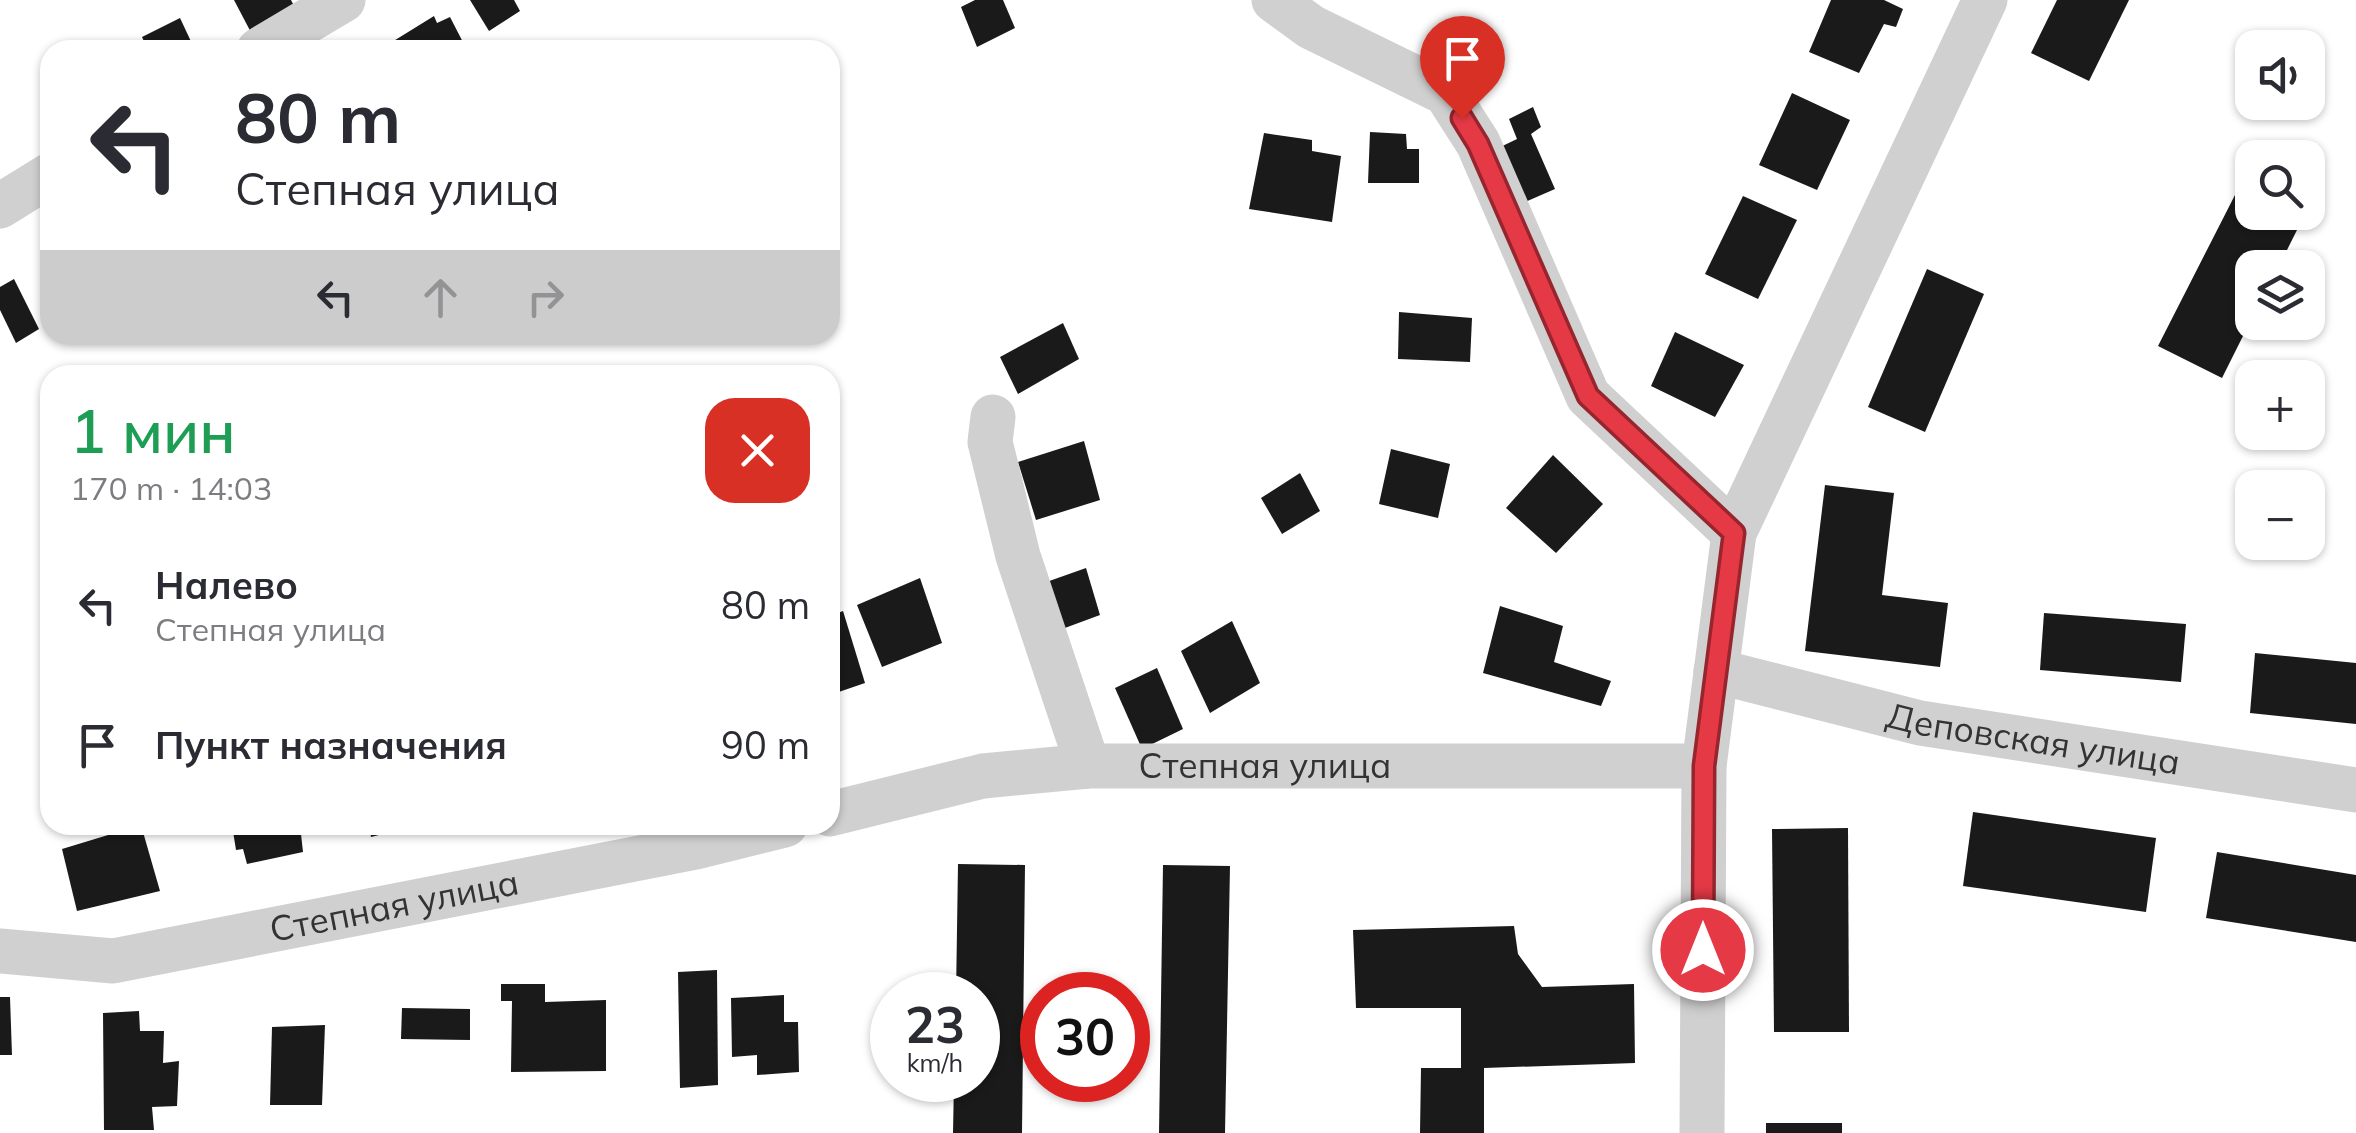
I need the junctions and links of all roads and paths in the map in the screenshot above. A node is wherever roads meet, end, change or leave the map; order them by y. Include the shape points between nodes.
1 (343, 0) edge
2 (1274, 0) edge
3 (1984, 0) edge
4 (276, 40) edge
5 (40, 181) edge
6 (0, 206) edge
7 (993, 417) dead end
8 (1734, 533) junction
9 (1716, 671) junction
10 (1088, 766) junction
11 (1704, 766) junction
12 (2356, 790) edge
13 (840, 812) edge
14 (692, 836) edge
15 (0, 951) edge
16 (1702, 1133) edge

1 - 4 street
2 - 8 street via 1311,27 1446,94 1478,144 1588,396
3 - 8 street
5 - 6 street
7 - 10 street via 990,442 1018,556
8 - 9 street
9 - 11 street
9 - 12 street, Деповская улица via 1920,724
10 - 11 street, Степная улица
10 - 13 street, Степная улица via 983,776
11 - 16 street
14 - 15 street, Степная улица via 113,961

